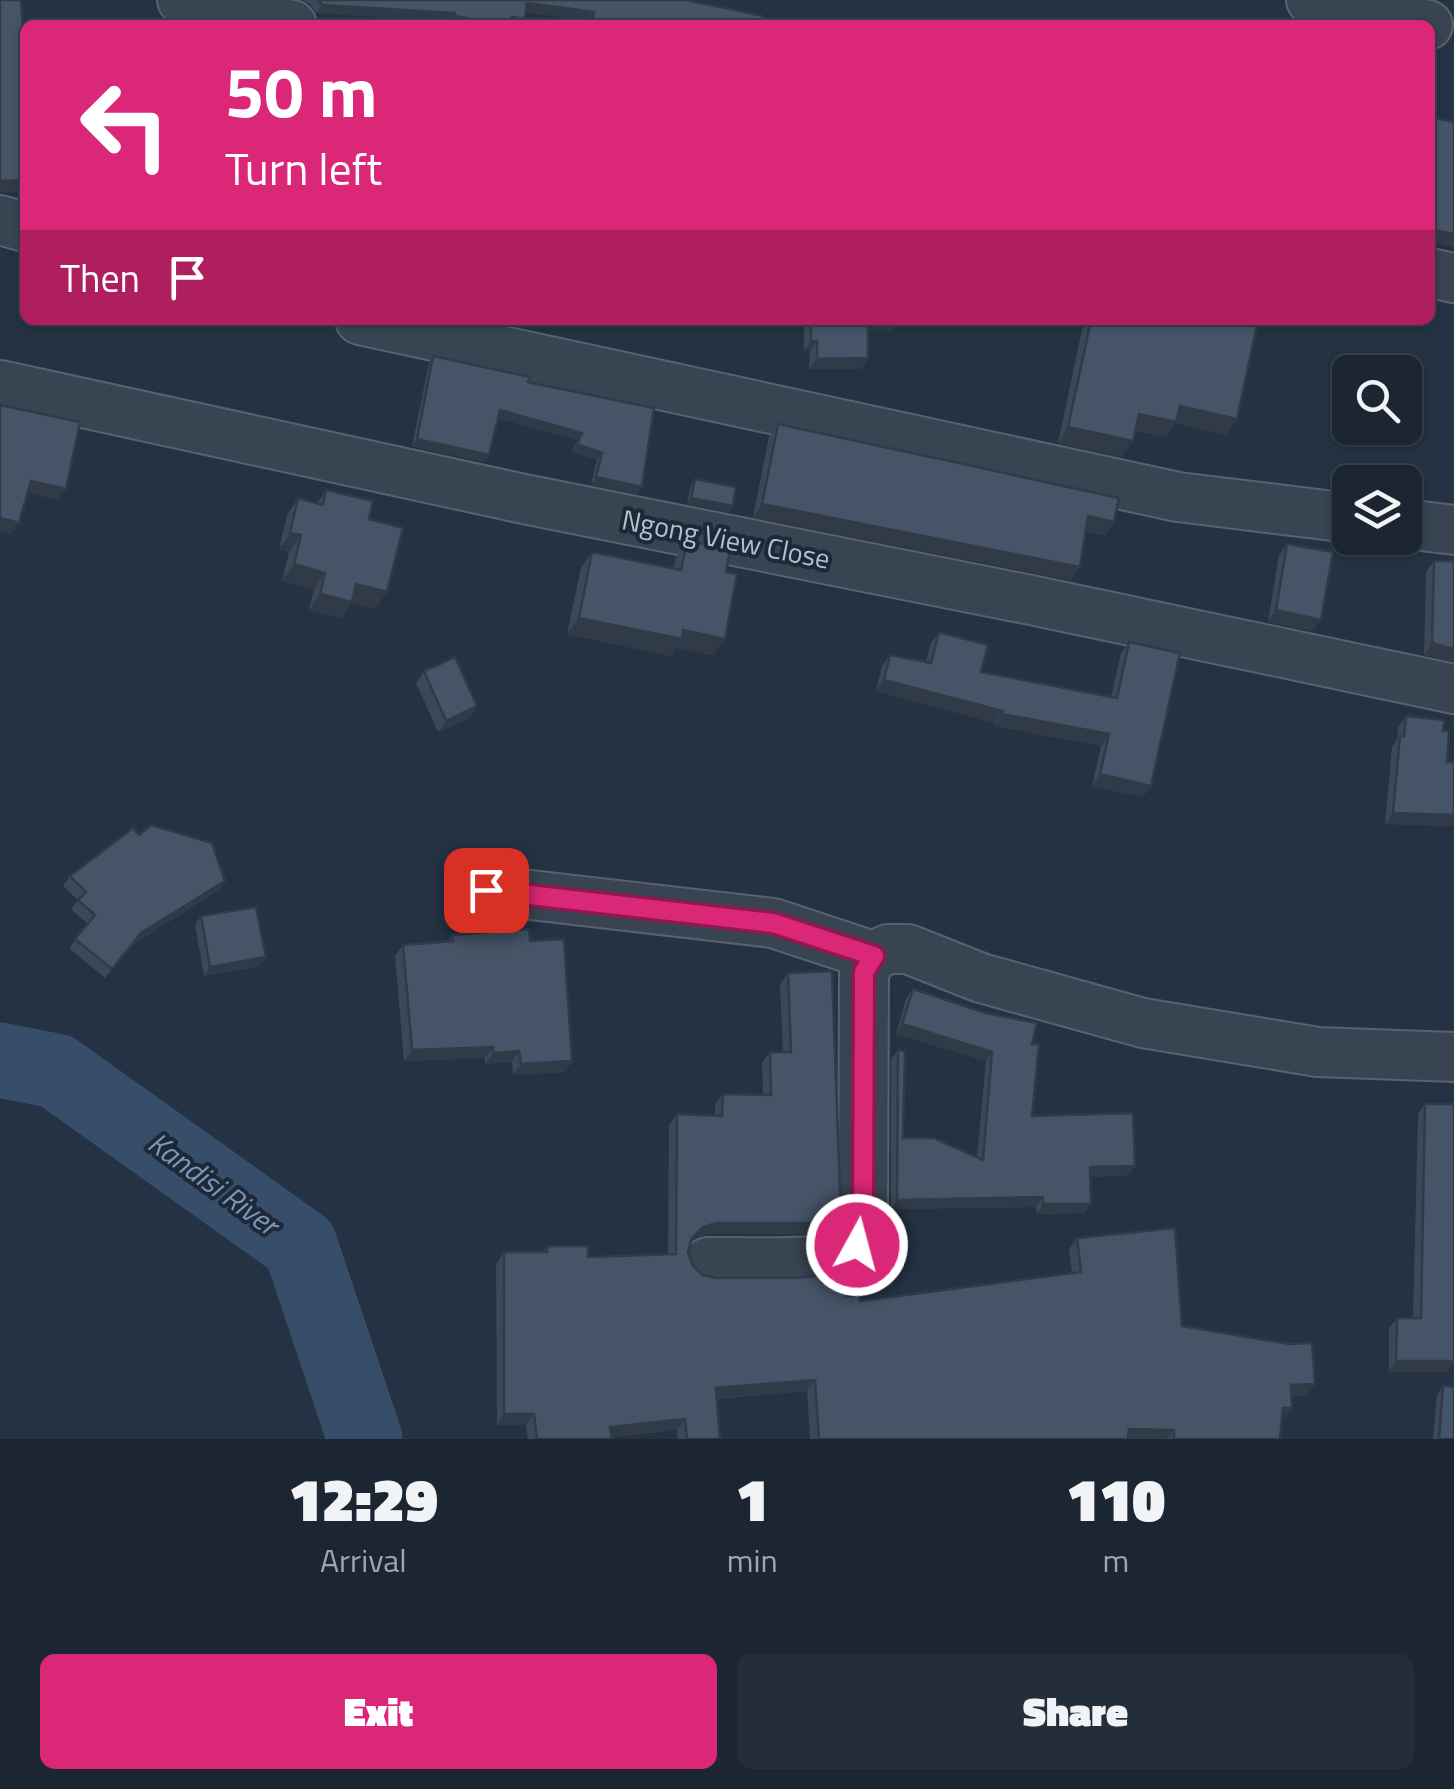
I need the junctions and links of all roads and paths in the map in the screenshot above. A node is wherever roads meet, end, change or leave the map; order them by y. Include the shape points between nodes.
1 (182, 0) edge
2 (1310, 0) edge
3 (270, 20) edge
4 (1405, 20) edge
5 (383, 325) edge
6 (0, 385) edge
7 (1332, 516) edge
8 (1422, 526) edge
9 (1454, 530) edge
10 (1454, 688) edge
11 (486, 890) dead end
12 (874, 956) junction
13 (1454, 1057) edge
14 (708, 1262) dead end

1 - 3 street
2 - 4 street
5 - 7 street via 1178,498
6 - 10 street, Ngong View Close via 524,500
8 - 9 street
11 - 12 street via 773,923
12 - 13 street via 908,949 981,978 1162,1026 1318,1052
12 - 14 street via 864,972 863,1221 857,1245 850,1254 824,1261

